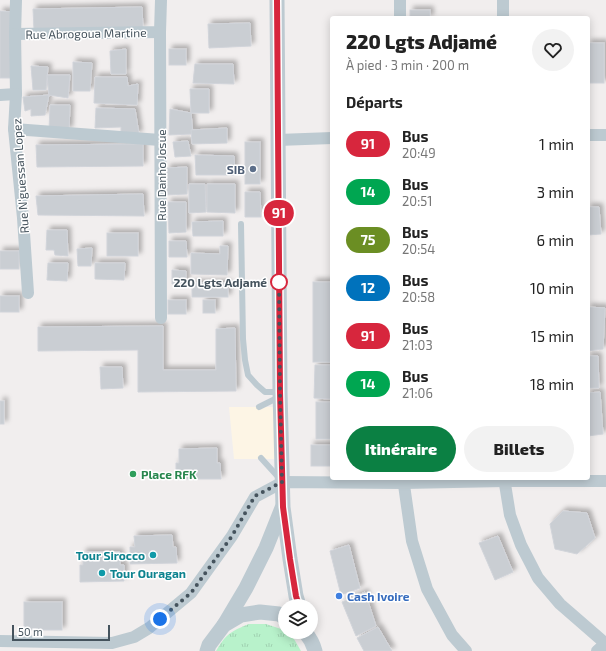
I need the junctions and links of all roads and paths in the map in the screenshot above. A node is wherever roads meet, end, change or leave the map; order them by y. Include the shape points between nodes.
1 (16, 0) edge
2 (161, 0) edge
3 (277, 0) edge
4 (400, 0) edge
5 (504, 0) edge
6 (400, 16) edge
7 (503, 16) edge
8 (160, 32) junction
9 (15, 34) junction
10 (16, 94) junction
11 (0, 95) edge
12 (14, 129) junction
13 (590, 135) edge
14 (606, 135) edge
15 (330, 138) edge
16 (160, 140) junction
17 (278, 140) junction
18 (241, 224) dead end
19 (28, 293) dead end
20 (161, 318) dead end
21 (280, 394) junction
22 (259, 407) dead end
23 (261, 458) dead end
24 (403, 480) edge
25 (504, 480) edge
26 (555, 480) edge
27 (606, 481) edge
28 (282, 482) junction
29 (283, 507) junction
30 (297, 599) edge
31 (278, 614) edge
32 (224, 625) junction
33 (0, 641) edge
34 (604, 644) edge
35 (204, 649) edge
36 (466, 651) edge

1 - 9 street, Rue Abrogoua Martine
2 - 8 street, Rue Abrogoua Martine
3 - 17 street
4 - 6 street
5 - 7 street
8 - 9 street, Rue Abrogoua Martine
8 - 16 street, Rue Danho Josue
9 - 10 street, Rue N'guessan Lopez
10 - 11 street
10 - 12 street, Rue N'guessan Lopez
12 - 16 street
12 - 19 street, Rue N'guessan Lopez
13 - 14 street
15 - 17 street
16 - 20 street, Rue Danho Josue
17 - 21 street
18 - 21 lane via 243,339 248,374 264,392
21 - 22 lane
21 - 28 street
23 - 28 lane
24 - 28 street
24 - 36 street via 412,541 427,589 452,635
25 - 34 street via 510,515 521,545 538,578 560,604
26 - 27 street
28 - 29 street
28 - 33 street via 255,496 232,536 191,593 150,628 134,637 112,642
29 - 30 street
29 - 32 street via 266,548
31 - 32 street via 260,612 241,615
32 - 35 street

